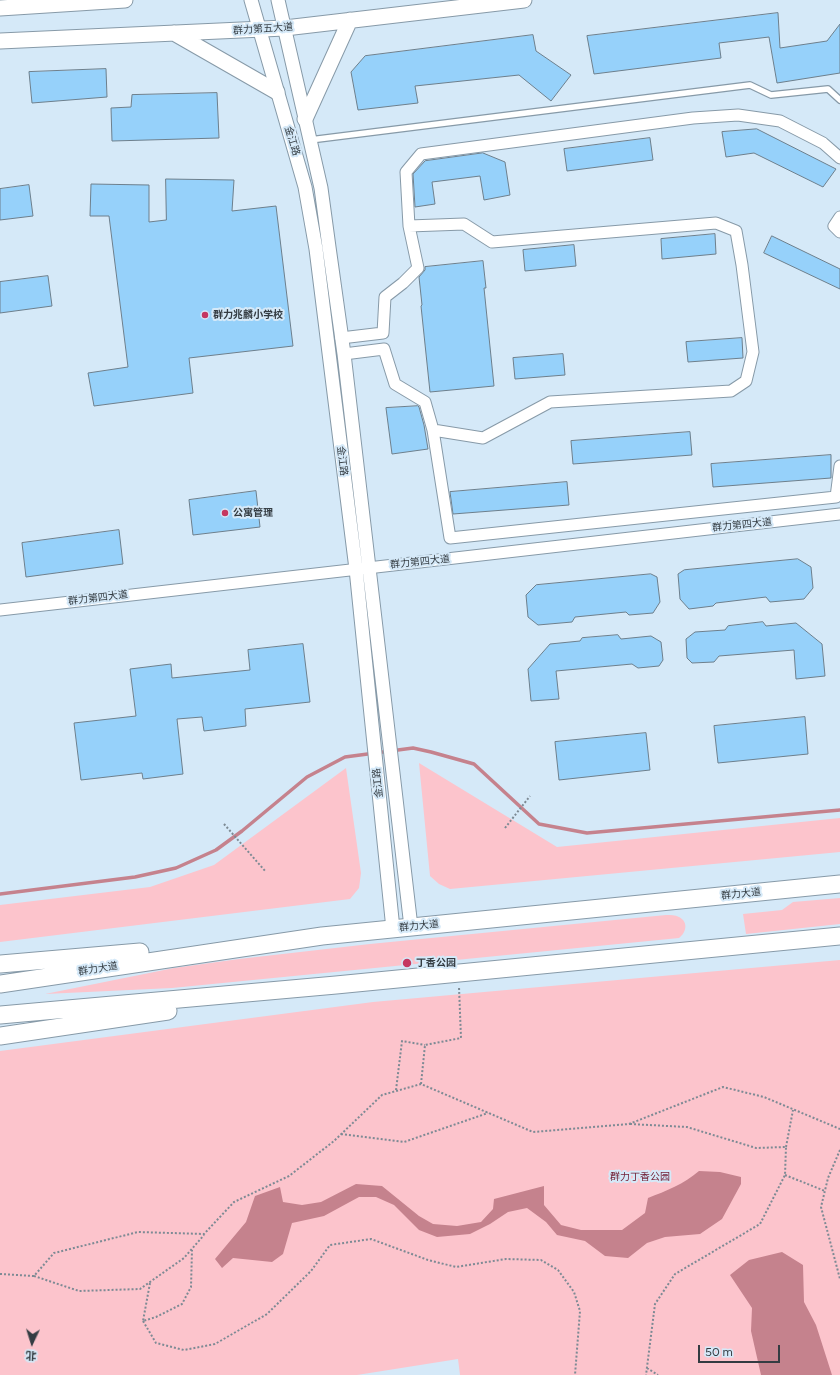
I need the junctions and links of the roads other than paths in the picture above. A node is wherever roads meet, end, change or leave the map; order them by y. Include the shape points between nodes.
1 (125, 0) edge
2 (251, 0) edge
3 (278, 0) edge
4 (524, 0) edge
5 (87, 2) edge
6 (0, 8) edge
7 (350, 20) junction
8 (286, 28) junction
9 (259, 29) junction
10 (174, 33) junction
11 (0, 41) edge
12 (277, 92) junction
13 (840, 100) edge
14 (305, 119) junction
15 (310, 140) junction
16 (840, 158) edge
17 (840, 217) edge
18 (409, 226) junction
19 (840, 232) edge
20 (341, 338) junction
21 (344, 354) junction
22 (433, 430) junction
23 (840, 466) edge
24 (840, 514) edge
25 (362, 568) junction
26 (0, 610) edge
27 (840, 884) edge
28 (411, 927) junction
29 (393, 929) junction
30 (322, 936) junction
31 (840, 936) edge
32 (0, 964) edge
33 (0, 984) edge
34 (336, 985) junction
35 (0, 1015) edge
36 (0, 1036) edge

1 - 5 main road
2 - 9 street, 金江路
3 - 8 street, 金江路
4 - 7 main road, 群力第五大道
5 - 6 main road
7 - 8 main road, 群力第五大道
7 - 14 main road
8 - 9 main road, 群力第五大道
8 - 14 street, 金江路
9 - 10 main road, 群力第五大道
9 - 12 street, 金江路
10 - 11 main road, 群力第五大道
10 - 12 main road
12 - 25 street, 金江路 via 305,187
13 - 15 lane via 828,90 771,95 750,86
14 - 15 street, 金江路
15 - 20 street, 金江路 via 321,188
16 - 18 street via 823,143 780,121 738,115 693,118 421,154 406,172
17 - 19 street via 834,226
18 - 20 street via 418,268 385,297 383,333
18 - 22 street via 464,224 492,242 716,223 736,231 747,300 753,352 746,381 732,391 550,402 483,438
20 - 21 street, 金江路
21 - 22 street via 384,349 395,384 425,402
21 - 25 street, 金江路
22 - 23 street via 450,538 836,497
24 - 25 street, 群力第四大道
25 - 26 street, 群力第四大道
25 - 28 street, 金江路 via 392,768
25 - 29 street, 金江路 via 371,720
27 - 28 main road, 群力大道
28 - 29 main road, 群力大道
29 - 30 main road, 群力大道
30 - 32 main road
30 - 33 main road, 群力大道
31 - 34 main road
34 - 35 main road
34 - 36 main road

